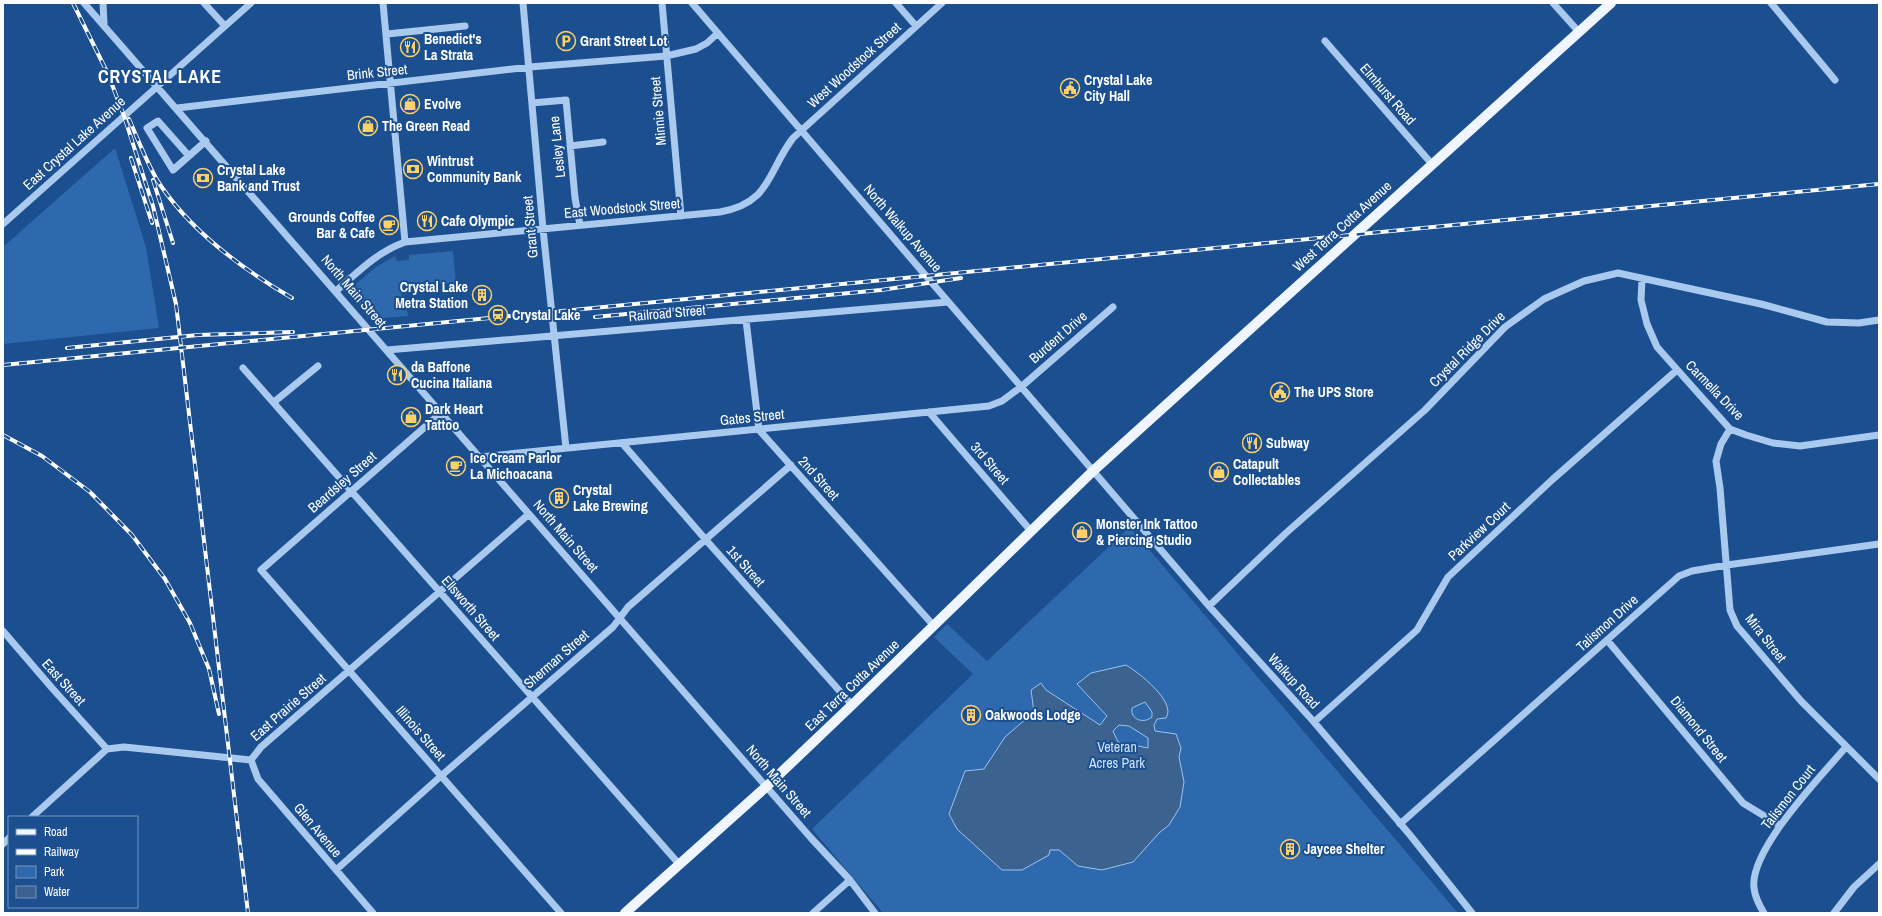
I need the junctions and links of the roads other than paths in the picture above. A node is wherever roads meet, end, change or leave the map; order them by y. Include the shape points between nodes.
1 (84, 3) edge
2 (103, 3) edge
3 (204, 3) edge
4 (251, 3) edge
5 (384, 3) edge
6 (523, 3) edge
7 (662, 3) edge
8 (692, 3) edge
9 (896, 3) edge
10 (942, 3) edge
11 (1554, 3) edge
12 (1611, 3) edge
13 (1771, 3) edge
14 (104, 24) junction
15 (225, 26) junction
16 (465, 26) dead end
17 (916, 26) junction
18 (1579, 32) junction
19 (718, 33) junction
20 (387, 34) junction
21 (1325, 41) dead end
22 (666, 56) junction
23 (530, 67) junction
24 (1835, 80) dead end
25 (392, 83) junction
26 (158, 86) junction
27 (532, 103) junction
28 (177, 108) junction
29 (801, 130) junction
30 (206, 141) junction
31 (603, 142) dead end
32 (570, 146) junction
33 (189, 156) junction
34 (1431, 164) junction
35 (681, 216) junction
36 (3, 224) edge
37 (580, 225) junction
38 (544, 229) junction
39 (405, 242) junction
40 (1642, 279) junction
41 (336, 291) junction
42 (948, 302) junction
43 (1113, 307) dead end
44 (746, 320) junction
45 (1879, 320) edge
46 (554, 336) junction
47 (388, 350) junction
48 (318, 366) dead end
49 (243, 368) dead end
50 (1676, 370) junction
51 (1021, 387) junction
52 (274, 402) junction
53 (929, 412) junction
54 (441, 413) junction
55 (1730, 429) junction
56 (758, 430) junction
57 (1879, 435) edge
58 (622, 443) junction
59 (566, 448) junction
60 (479, 457) junction
61 (791, 466) junction
62 (1093, 470) junction
63 (351, 491) junction
64 (529, 514) junction
65 (1032, 531) junction
66 (706, 540) junction
67 (1879, 544) edge
68 (1727, 565) junction
69 (261, 570) joint
70 (440, 592) junction
71 (1209, 606) junction
72 (620, 618) junction
73 (934, 626) junction
74 (3, 631) edge
75 (1607, 640) junction
76 (349, 671) junction
77 (532, 697) junction
78 (852, 705) junction
79 (1314, 722) junction
80 (1846, 747) junction
81 (107, 749) junction
82 (250, 760) junction
83 (441, 776) junction
84 (1879, 779) edge
85 (767, 786) junction
86 (33, 816) edge
87 (1400, 824) junction
88 (1779, 825) junction
89 (679, 864) junction
90 (1879, 864) edge
91 (336, 870) junction
92 (850, 880) junction
93 (373, 913) edge
94 (561, 913) edge
95 (625, 913) edge
96 (813, 913) edge
97 (876, 913) edge
98 (1472, 913) edge
99 (1764, 913) edge
100 (1834, 913) edge

1 - 14 street, North Main Street
2 - 14 street
3 - 15 street
4 - 15 street, East Crystal Lake Avenue
5 - 20 street
6 - 23 street, Grant Street
7 - 22 street, Minnie Street
8 - 19 street, North Walkup Avenue
9 - 17 street
10 - 17 street, West Woodstock Street
11 - 18 street
12 - 18 main road, West Terra Cotta Avenue
13 - 24 street
14 - 26 street, North Main Street
15 - 26 street, East Crystal Lake Avenue
16 - 20 street
17 - 29 street, West Woodstock Street
18 - 34 main road, West Terra Cotta Avenue
19 - 22 street, Brink Street via 696,49
19 - 29 street, North Walkup Avenue
20 - 25 street
21 - 34 street, Elmhurst Road
22 - 23 street, Brink Street
22 - 35 street, Minnie Street
23 - 25 street, Brink Street
23 - 27 street, Grant Street
25 - 28 street, Brink Street
25 - 39 street
26 - 28 street, North Main Street
26 - 36 street, East Crystal Lake Avenue
27 - 32 street, Lesley Lane via 566,100
27 - 38 street, Grant Street
28 - 30 street, North Main Street
29 - 35 street, East Woodstock Street via 787,145 770,180 756,197 735,210
29 - 42 street, North Walkup Avenue
30 - 33 street
30 - 41 street, North Main Street
31 - 32 street
32 - 37 street, Lesley Lane
33 - 33 street via 174,170 147,128 158,121
34 - 62 main road, West Terra Cotta Avenue
35 - 37 street, East Woodstock Street
37 - 38 street, East Woodstock Street
38 - 39 street, East Woodstock Street
38 - 46 street, Grant Street
39 - 41 street via 382,253
40 - 45 street, Crystal Ridge Drive via 1761,304 1827,322 1858,323
40 - 50 street, Carmella Drive via 1641,300 1646,324 1657,347
40 - 71 street, Crystal Ridge Drive via 1618,272 1584,281 1544,299 1505,327 1424,410
41 - 47 street, North Main Street
42 - 44 street, Railroad Street
42 - 51 street, North Walkup Avenue
43 - 51 street, Burdent Drive
44 - 46 street, Railroad Street
44 - 56 street
46 - 47 street, Railroad Street
46 - 59 street, Grant Street
47 - 54 street, North Main Street
48 - 52 street
49 - 52 street, Ellsworth Street
50 - 55 street, Carmella Drive
50 - 79 street, Parkview Court via 1448,577 1417,630
51 - 53 street, Gates Street via 996,404
51 - 62 street, North Walkup Avenue
52 - 63 street, Ellsworth Street
53 - 56 street, Gates Street
53 - 65 street, 3rd Street
54 - 60 street, North Main Street
54 - 63 street, Beardsley Street
55 - 57 street, Carmella Drive via 1773,443 1800,446
55 - 68 street, Mira Street via 1721,444 1716,461
56 - 58 street, Gates Street
56 - 61 street, 2nd Street
58 - 59 street, Gates Street
58 - 66 street, 1st Street
59 - 60 street, Gates Street
60 - 64 street, North Main Street
61 - 66 street, Sherman Street
61 - 73 street, 2nd Street
62 - 65 main road, East Terra Cotta Avenue
62 - 71 street, Walkup Road
63 - 69 street, Beardsley Street
63 - 70 street, Ellsworth Street
64 - 70 street, East Prairie Street
64 - 72 street, North Main Street
65 - 73 main road, East Terra Cotta Avenue
66 - 72 street, Sherman Street via 628,607
66 - 78 street, 1st Street
67 - 68 street, Talismon Drive
68 - 75 street, Talismon Drive via 1679,576
68 - 80 street, Mira Street via 1730,610 1737,626 1801,701
69 - 76 street, Illinois Street
70 - 76 street, East Prairie Street
70 - 77 street, Ellsworth Street
71 - 79 street, Walkup Road
72 - 77 street, Sherman Street via 613,627
72 - 85 street, North Main Street
73 - 78 main road, East Terra Cotta Avenue
74 - 81 street, East Street
75 - 87 street, Talismon Drive
75 - 88 street, Diamond Street via 1743,803
76 - 82 street, East Prairie Street via 261,747
76 - 83 street, Illinois Street
77 - 83 street, Sherman Street
77 - 89 street, Ellsworth Street
78 - 85 main road, East Terra Cotta Avenue
79 - 87 street, Walkup Road
80 - 84 street, Mira Street
80 - 88 street, Talismon Court
81 - 82 street, East Prairie Street via 124,747
81 - 86 street
82 - 91 street, Glen Avenue via 258,779
83 - 91 street, Sherman Street
83 - 94 street, Illinois Street
85 - 89 main road, East Terra Cotta Avenue
85 - 92 street, North Main Street
87 - 98 street, Walkup Road
88 - 99 street, Talismon Court via 1756,871 1754,887 1758,903
89 - 95 main road, East Terra Cotta Avenue
90 - 100 street via 1854,887
91 - 93 street, Glen Avenue
92 - 96 street
92 - 97 street, North Main Street

